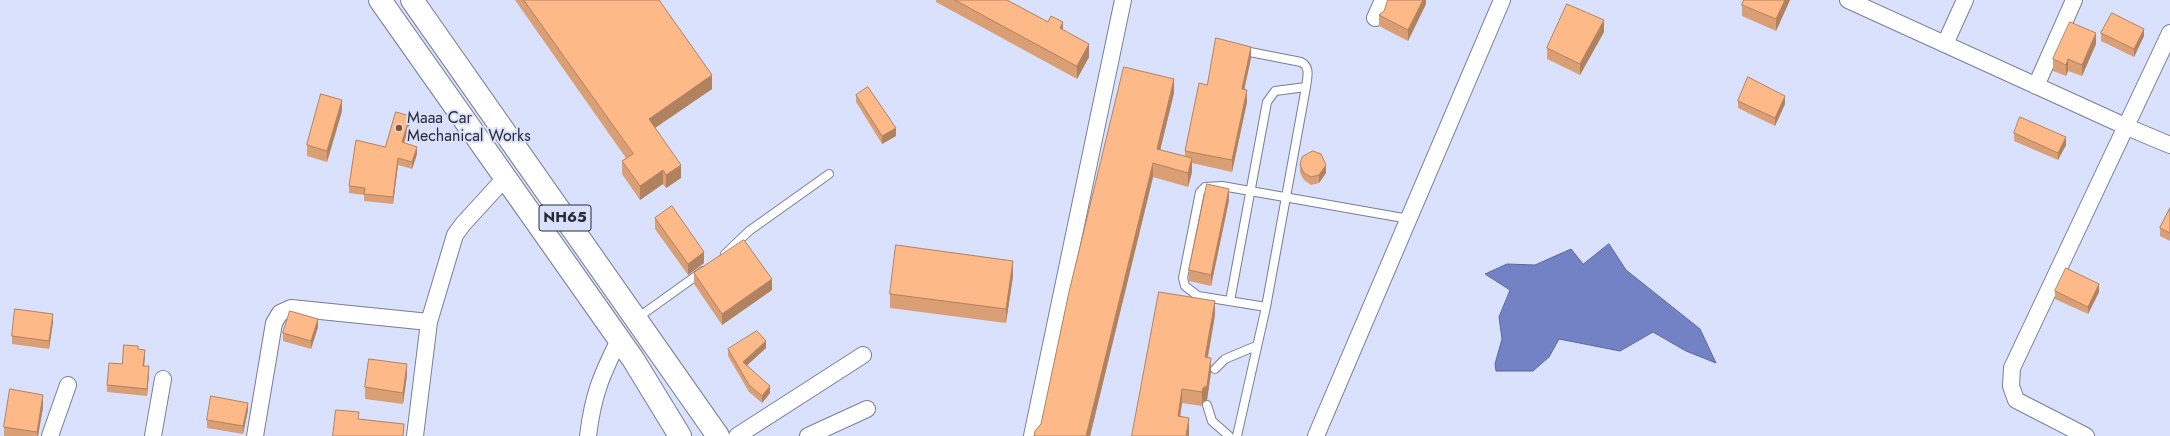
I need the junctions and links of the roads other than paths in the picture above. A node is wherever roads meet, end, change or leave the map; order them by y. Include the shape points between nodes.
1 (380, 0) edge
2 (412, 0) edge
3 (1123, 0) edge
4 (1383, 0) edge
5 (1502, 0) edge
6 (1848, 0) edge
7 (1965, 0) edge
8 (2074, 0) edge
9 (1375, 18) dead end
10 (2169, 35) edge
11 (1945, 44) junction
12 (1250, 52) edge
13 (2036, 86) junction
14 (1306, 87) junction
15 (2127, 127) junction
16 (2170, 145) edge
17 (829, 174) dead end
18 (506, 177) junction
19 (1251, 191) junction
20 (1286, 198) junction
21 (1409, 218) junction
22 (1230, 301) junction
23 (1266, 307) junction
24 (636, 319) junction
25 (429, 322) junction
26 (619, 340) junction
27 (1256, 346) junction
28 (863, 355) dead end
29 (1215, 368) dead end
30 (163, 379) dead end
31 (68, 385) dead end
32 (1206, 404) dead end
33 (867, 409) dead end
34 (50, 436) edge
35 (153, 436) edge
36 (255, 436) edge
37 (415, 436) edge
38 (588, 436) edge
39 (680, 436) edge
40 (718, 436) edge
41 (737, 436) edge
42 (808, 436) edge
43 (1032, 436) edge
44 (1229, 436) edge
45 (1237, 436) edge
46 (1316, 436) edge
47 (2086, 436) edge

1 - 18 highway, NH65
2 - 24 highway, NH65
3 - 43 street
4 - 9 street
5 - 21 street
6 - 11 street
7 - 11 street
8 - 13 street
10 - 15 street
11 - 13 street
12 - 14 lane via 1305,64 1308,70
13 - 15 street
14 - 19 lane via 1275,91 1268,98
14 - 20 lane
15 - 16 street
15 - 47 street via 2012,368 2011,386 2016,400
17 - 24 lane via 749,232 717,261
18 - 25 street via 455,235
18 - 26 highway, NH65
19 - 20 lane
19 - 22 lane
19 - 22 lane via 1222,186 1205,187 1200,192 1185,270 1185,286 1198,296
20 - 21 lane
20 - 23 lane
21 - 46 street
22 - 23 lane
23 - 27 lane
24 - 40 highway, NH65
25 - 36 street via 291,308 280,313 274,323
25 - 37 street
26 - 38 street via 595,392
26 - 39 highway, NH65
27 - 29 lane via 1225,359
27 - 45 lane
28 - 41 street
30 - 35 street
31 - 34 street
32 - 44 lane via 1212,421
33 - 42 street

